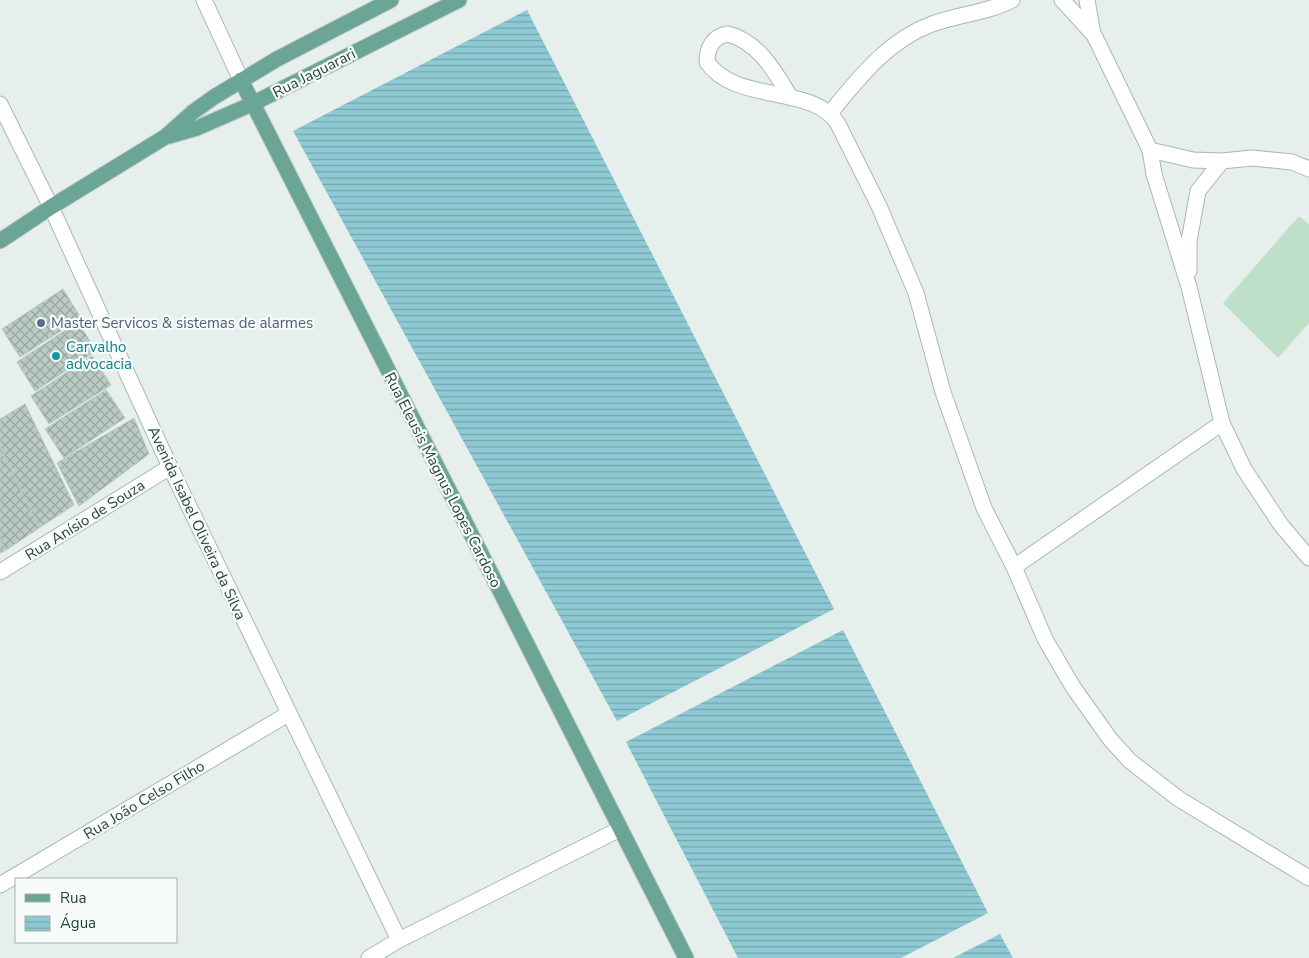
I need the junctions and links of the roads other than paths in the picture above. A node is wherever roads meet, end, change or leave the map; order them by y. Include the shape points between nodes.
1 (204, 0) edge
2 (391, 0) edge
3 (459, 0) edge
4 (1012, 0) edge
5 (1062, 0) edge
6 (1087, 0) edge
7 (998, 5) edge
8 (1094, 35) junction
9 (241, 80) junction
10 (791, 98) junction
11 (0, 104) edge
12 (252, 104) junction
13 (830, 113) junction
14 (165, 137) junction
15 (1150, 150) junction
16 (1222, 161) junction
17 (1309, 169) edge
18 (51, 207) junction
19 (0, 240) edge
20 (1189, 286) junction
21 (1222, 423) junction
22 (170, 468) junction
23 (1309, 558) edge
24 (1014, 566) junction
25 (0, 572) edge
26 (288, 714) junction
27 (620, 829) junction
28 (1309, 878) edge
29 (0, 886) edge
30 (399, 940) junction
31 (369, 958) edge
32 (686, 958) edge

1 - 9 street, Rua Eleusis Magnus Lopes Cardoso
2 - 9 main road, Rua Jaguarari
3 - 12 main road, Rua Jaguarari
4 - 7 street
5 - 8 street
6 - 8 street
7 - 13 street via 932,24 908,36 880,56
8 - 15 street
9 - 12 main road, Rua Eleusis Magnus Lopes Cardoso
9 - 14 main road, Rua Jaguarari via 193,112
10 - 10 street via 734,84 716,73 706,62 714,40 728,34 745,41 766,60
10 - 13 street
11 - 18 street, Avenida Isabel Oliveira da Silva
12 - 14 main road, Rua Jaguarari via 197,128
12 - 27 main road, Rua Eleusis Magnus Lopes Cardoso
13 - 24 street via 879,206 916,293 943,392 984,508
14 - 18 main road, Rua Jaguarari
15 - 16 street via 1193,160
15 - 20 street via 1154,174
16 - 17 street via 1252,158 1292,162
16 - 20 street via 1198,191 1189,241
18 - 19 main road, Rua Jaguarari
18 - 22 street, Avenida Isabel Oliveira da Silva
20 - 21 street
21 - 23 street via 1244,468 1281,525
21 - 24 street
22 - 25 street, Rua Anísio de Souza
22 - 26 street, Avenida Isabel Oliveira da Silva
24 - 28 street via 1045,639 1073,688 1130,761 1179,799
26 - 29 street, Rua João Celso Filho
26 - 30 street, Avenida Isabel Oliveira da Silva
27 - 30 street
27 - 32 main road, Rua Eleusis Magnus Lopes Cardoso
30 - 31 street

